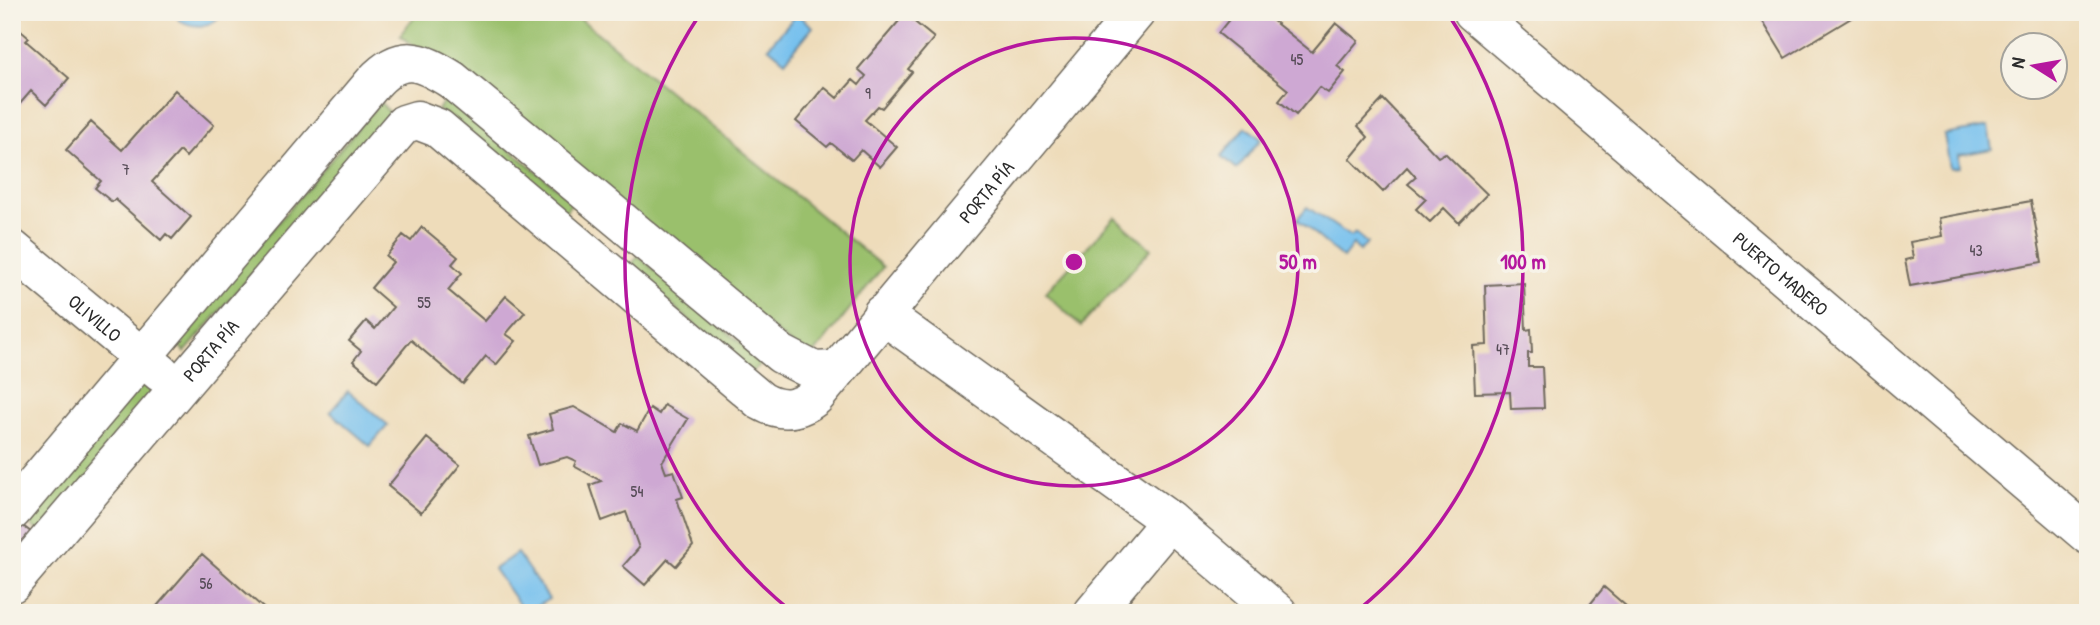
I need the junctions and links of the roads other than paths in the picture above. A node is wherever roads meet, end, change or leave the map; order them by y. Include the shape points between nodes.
1 (1136, 12) edge
2 (1473, 12) edge
3 (385, 69) junction
4 (443, 74) junction
5 (414, 120) junction
6 (616, 217) junction
7 (12, 249) edge
8 (585, 252) junction
9 (882, 314) junction
10 (142, 358) junction
11 (835, 370) junction
12 (179, 388) junction
13 (12, 511) edge
14 (1170, 521) junction
15 (2088, 535) edge
16 (12, 583) edge
17 (1093, 613) edge
18 (1278, 613) edge

1 - 9 street, PORTA PÍA
2 - 15 street, PUERTO MADERO
3 - 4 street via 410,62
3 - 5 street
3 - 10 street
4 - 5 street, PORTA PÍA
4 - 6 street
5 - 8 street, PORTA PÍA via 438,128
5 - 12 street, PORTA PÍA via 398,129
6 - 8 street
6 - 11 street via 781,354 814,371
7 - 10 street, OLIVILLO
8 - 11 street, PORTA PÍA via 771,406 805,405
9 - 11 street, PORTA PÍA
9 - 14 street
10 - 12 street, OLIVILLO
10 - 13 street
12 - 16 street, PORTA PÍA
14 - 17 street
14 - 18 street

